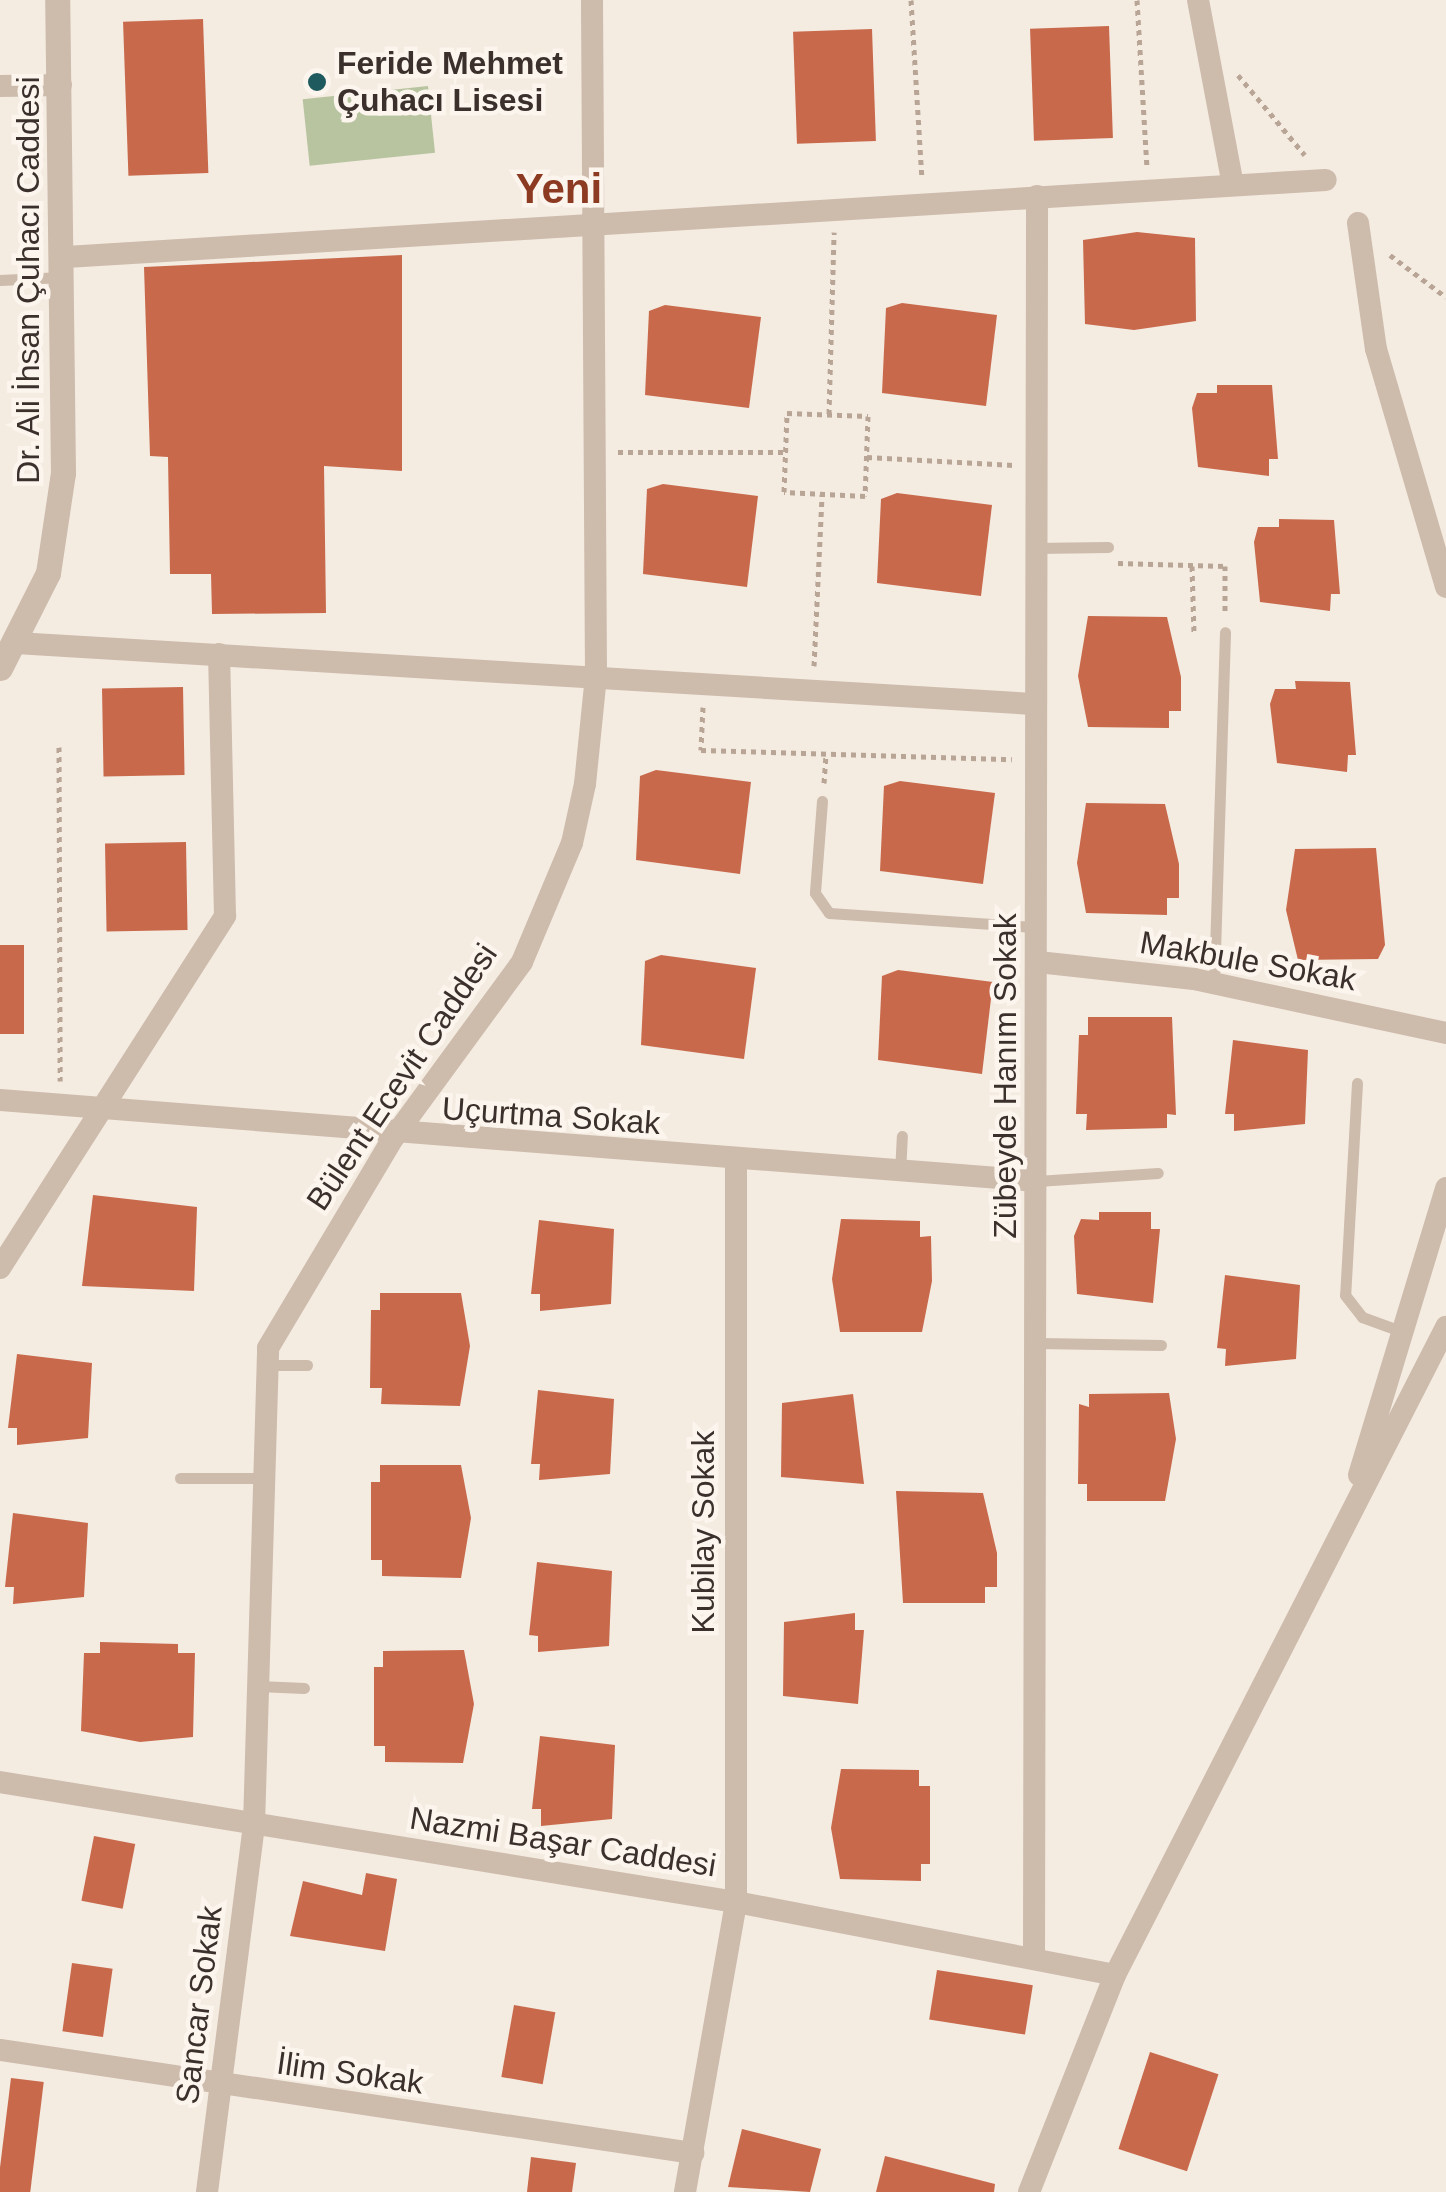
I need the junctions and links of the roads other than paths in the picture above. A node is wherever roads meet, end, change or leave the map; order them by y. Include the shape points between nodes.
1 (57, 0) edge
2 (592, 0) edge
3 (1198, 0) edge
4 (62, 85) junction
5 (0, 86) edge
6 (1326, 180) dead end
7 (1233, 185) junction
8 (1036, 196) junction
9 (591, 220) junction
10 (1358, 223) dead end
11 (66, 267) junction
12 (0, 280) edge
13 (1108, 547) dead end
14 (1035, 548) junction
15 (1446, 587) edge
16 (1225, 632) road end
17 (16, 643) junction
18 (219, 654) junction
19 (0, 668) edge
20 (596, 676) junction
21 (1034, 704) junction
22 (822, 801) road end
23 (1038, 926) junction
24 (1038, 962) junction
25 (1214, 983) junction
26 (1446, 1034) edge
27 (1357, 1083) dead end
28 (0, 1100) edge
29 (105, 1108) junction
30 (902, 1136) dead end
31 (394, 1137) junction
32 (736, 1162) junction
33 (1158, 1173) dead end
34 (900, 1175) junction
35 (1038, 1181) junction
36 (1446, 1188) edge
37 (0, 1268) edge
38 (1446, 1326) edge
39 (1398, 1330) junction
40 (1038, 1343) junction
41 (1161, 1345) dead end
42 (264, 1365) junction
43 (306, 1366) dead end
44 (180, 1478) dead end
45 (261, 1478) junction
46 (1346, 1522) junction
47 (256, 1686) junction
48 (304, 1688) dead end
49 (0, 1782) edge
50 (254, 1825) junction
51 (736, 1902) junction
52 (1034, 1956) junction
53 (1115, 1976) junction
54 (0, 2050) edge
55 (222, 2088) junction
56 (693, 2153) junction
57 (207, 2192) edge
58 (686, 2192) edge
59 (1029, 2192) edge

1 - 4 street, Dr. Ali İhsan Çuhacı Caddesi
2 - 9 street, Bülent Ecevit Caddesi
3 - 7 street
4 - 5 street
4 - 11 street, Dr. Ali İhsan Çuhacı Caddesi
6 - 7 street
7 - 8 street
8 - 9 street
8 - 14 street, Zübeyde Hanım Sokak
9 - 11 street
9 - 20 street, Bülent Ecevit Caddesi
10 - 15 street via 1376,349
11 - 12 lane
11 - 17 street, Dr. Ali İhsan Çuhacı Caddesi via 58,522 48,573
13 - 14 lane
14 - 21 street, Zübeyde Hanım Sokak
16 - 25 lane
17 - 18 street
17 - 19 street, Dr. Ali İhsan Çuhacı Caddesi
18 - 20 street
18 - 29 street via 226,916
20 - 21 street
20 - 31 street, Bülent Ecevit Caddesi via 585,784 552,900 496,1003
21 - 23 street, Zübeyde Hanım Sokak
22 - 23 lane via 815,893 829,913
23 - 24 street, Zübeyde Hanım Sokak
24 - 25 street, Makbule Sokak
24 - 35 street, Zübeyde Hanım Sokak
25 - 26 street, Makbule Sokak
27 - 39 lane via 1345,1295 1362,1317
28 - 29 street, Uçurtma Sokak
29 - 31 street, Uçurtma Sokak
29 - 37 street
30 - 34 lane
31 - 32 street, Uçurtma Sokak
31 - 42 street, Bülent Ecevit Caddesi via 281,1317
32 - 34 street, Uçurtma Sokak
32 - 51 street, Kubilay Sokak
33 - 35 lane
34 - 35 street, Uçurtma Sokak
35 - 40 street, Zübeyde Hanım Sokak
36 - 39 street
38 - 46 street
39 - 46 street
40 - 41 lane
40 - 52 street, Zübeyde Hanım Sokak
42 - 43 lane
42 - 45 street, Bülent Ecevit Caddesi
44 - 45 lane
45 - 47 street, Bülent Ecevit Caddesi
46 - 53 street
47 - 48 lane
47 - 50 street, Bülent Ecevit Caddesi
49 - 50 street, Nazmi Başar Caddesi
50 - 51 street, Nazmi Başar Caddesi
50 - 55 street, Sancar Sokak
51 - 52 street, Nazmi Başar Caddesi
51 - 56 street, Kubilay Sokak
52 - 53 street, Nazmi Başar Caddesi
53 - 59 street
54 - 55 street, İlim Sokak
55 - 56 street, İlim Sokak
55 - 57 street, Sancar Sokak
56 - 58 street, Kubilay Sokak

